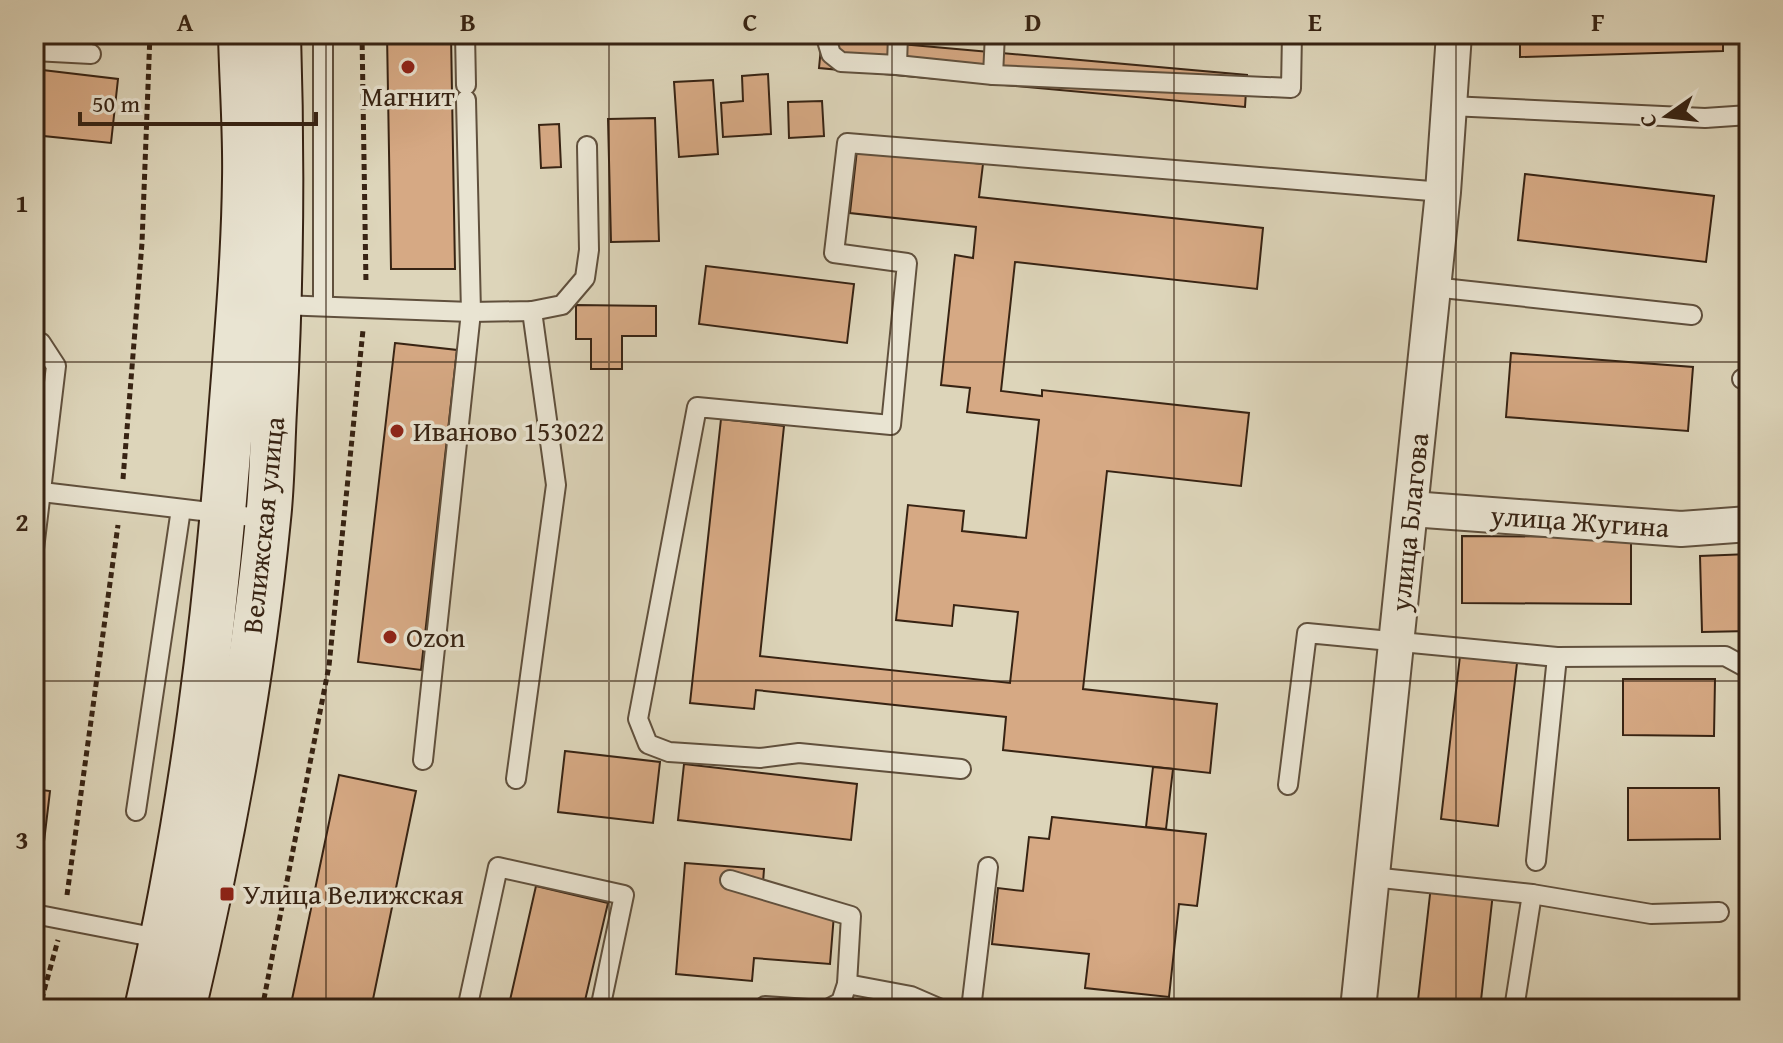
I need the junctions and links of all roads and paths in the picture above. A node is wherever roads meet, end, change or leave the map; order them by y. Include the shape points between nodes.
1 (241, 34) edge
2 (278, 34) edge
3 (323, 34) edge
4 (362, 34) edge
5 (465, 34) edge
6 (825, 34) edge
7 (898, 34) edge
8 (995, 34) edge
9 (1292, 34) edge
10 (1454, 34) edge
11 (34, 51) edge
12 (91, 54) dead end
13 (897, 65) junction
14 (993, 75) junction
15 (1450, 106) junction
16 (1749, 115) edge
17 (587, 146) dead end
18 (1443, 192) junction
19 (1433, 287) junction
20 (280, 305) junction
21 (323, 306) junction
22 (366, 307) junction
23 (532, 311) junction
24 (471, 312) junction
25 (1692, 315) dead end
26 (34, 342) edge
27 (42, 492) junction
28 (181, 509) junction
29 (1411, 509) junction
30 (223, 513) junction
31 (269, 519) junction
32 (1749, 524) edge
33 (34, 549) edge
34 (1396, 643) junction
35 (1557, 657) junction
36 (1749, 669) edge
37 (423, 760) dead end
38 (961, 769) dead end
39 (516, 779) dead end
40 (1288, 785) dead end
41 (136, 811) dead end
42 (1536, 861) dead end
43 (988, 867) dead end
44 (1372, 877) junction
45 (730, 880) dead end
46 (1532, 894) junction
47 (1719, 912) dead end
48 (34, 914) edge
49 (163, 939) junction
50 (847, 984) junction
51 (765, 1006) dead end
52 (147, 1009) edge
53 (183, 1009) edge
54 (262, 1009) edge
55 (467, 1009) edge
56 (600, 1009) edge
57 (808, 1009) edge
58 (828, 1009) edge
59 (941, 1009) edge
60 (971, 1009) edge
61 (1358, 1009) edge
62 (1514, 1009) edge

1 - 30 main road, Велижская улица via 243,254
2 - 20 main road, Велижская улица
3 - 21 lane
4 - 22 path
5 - 24 lane
6 - 13 lane via 831,54 841,62
7 - 13 lane
8 - 14 lane
9 - 14 lane via 1291,88
10 - 15 street, улица Благова
11 - 12 lane
13 - 14 lane
15 - 16 lane via 1705,118
15 - 18 street, улица Благова
17 - 23 lane via 585,278 562,305
18 - 19 street, улица Благова
18 - 38 lane via 847,143 834,253 907,263 891,425 697,407 638,719 648,744 669,752 760,758 799,753
19 - 25 lane
19 - 29 street, улица Благова
20 - 21 lane
20 - 31 main road, Велижская улица
21 - 22 lane
22 - 24 lane
22 - 54 path via 329,666
23 - 24 lane
23 - 39 lane via 556,485
24 - 37 lane
26 - 27 lane via 41,343 56,366
27 - 28 lane
27 - 33 lane
28 - 30 lane
28 - 41 lane
29 - 32 street, улица Жугина via 1681,529
29 - 34 street, улица Благова
30 - 31 lane
30 - 49 main road, Велижская улица via 201,714
31 - 53 main road, Велижская улица via 241,722
34 - 35 lane
34 - 40 lane via 1307,633
34 - 44 street, улица Благова
35 - 36 lane via 1725,656
35 - 42 lane
43 - 60 lane
44 - 46 lane
44 - 61 street, улица Благова
45 - 50 lane via 851,916
46 - 47 lane via 1651,914
46 - 62 lane
48 - 49 lane
49 - 52 main road, Велижская улица
50 - 58 lane via 841,1002
50 - 59 lane via 911,996
51 - 57 lane
55 - 56 lane via 498,867 624,895

